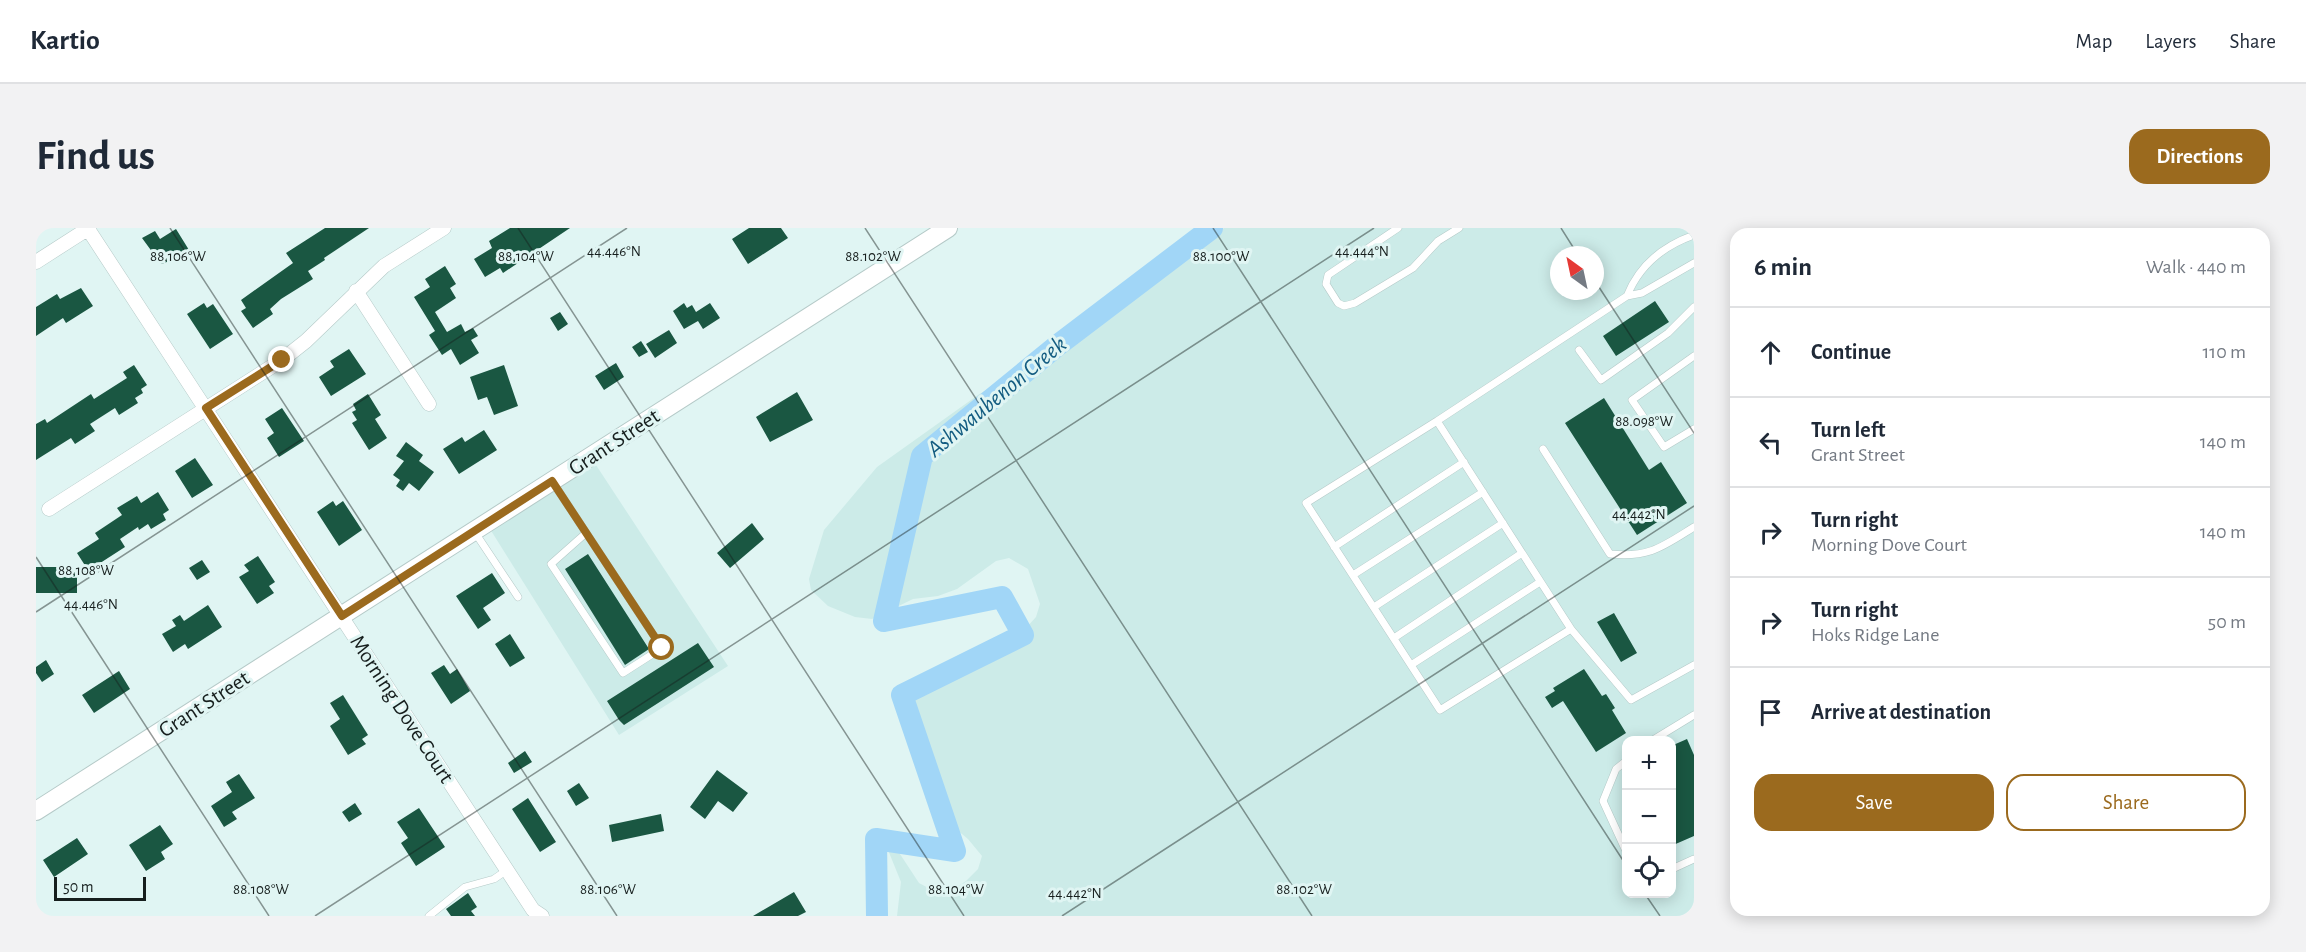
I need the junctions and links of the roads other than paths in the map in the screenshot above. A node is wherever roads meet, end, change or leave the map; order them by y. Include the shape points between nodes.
1 (88, 228) edge
2 (444, 228) edge
3 (948, 228) edge
4 (1398, 228) edge
5 (1459, 228) edge
6 (1694, 235) edge
7 (36, 262) edge
8 (1694, 263) edge
9 (356, 291) junction
10 (1627, 296) junction
11 (1694, 307) edge
12 (1579, 350) dead end
13 (1694, 356) edge
14 (429, 404) dead end
15 (206, 408) junction
16 (1437, 421) junction
17 (1694, 429) edge
18 (1543, 449) dead end
19 (1464, 462) junction
20 (552, 481) junction
21 (1483, 492) junction
22 (49, 509) dead end
23 (1503, 523) junction
24 (1694, 527) edge
25 (474, 531) junction
26 (586, 534) junction
27 (1334, 547) junction
28 (1522, 553) junction
29 (1353, 575) junction
30 (1540, 582) junction
31 (518, 597) dead end
32 (1374, 608) junction
33 (342, 616) junction
34 (1571, 629) junction
35 (1394, 638) junction
36 (1411, 665) junction
37 (1694, 665) edge
38 (1694, 715) edge
39 (1661, 736) edge
40 (1622, 764) edge
41 (36, 811) edge
42 (1623, 844) edge
43 (1694, 859) edge
44 (1676, 867) edge
45 (507, 870) junction
46 (429, 916) edge
47 (542, 916) edge

1 - 7 street
1 - 15 street, Morning Dove Court
2 - 9 street via 384,266
3 - 20 street, Grant Street
4 - 5 lane via 1328,275 1326,284 1338,303 1355,303 1413,268 1438,242
6 - 10 lane via 1648,262
8 - 10 lane via 1642,293
9 - 14 street
9 - 15 street via 282,360
10 - 16 lane
11 - 12 lane via 1668,333 1600,380
13 - 17 lane via 1632,400 1664,447
15 - 22 street
15 - 33 street, Morning Dove Court
16 - 19 lane
16 - 27 lane via 1306,502
18 - 24 lane via 1610,554 1633,556 1660,548
19 - 21 lane
19 - 27 lane
20 - 25 street, Grant Street
20 - 26 lane
21 - 23 lane
21 - 29 lane
23 - 28 lane
23 - 32 lane
25 - 31 lane
25 - 33 street, Grant Street
26 - 26 lane via 662,648 623,673 551,564
27 - 29 lane
28 - 30 lane
28 - 35 lane
29 - 32 lane
30 - 34 lane
30 - 36 lane
32 - 35 lane
33 - 41 street, Grant Street
33 - 45 street, Morning Dove Court
34 - 36 lane via 1440,710
34 - 37 lane via 1631,700
35 - 36 lane
38 - 39 lane
40 - 42 lane via 1616,769 1604,801
43 - 44 lane
45 - 46 lane via 494,879 465,887
45 - 47 street, Morning Dove Court via 533,910

